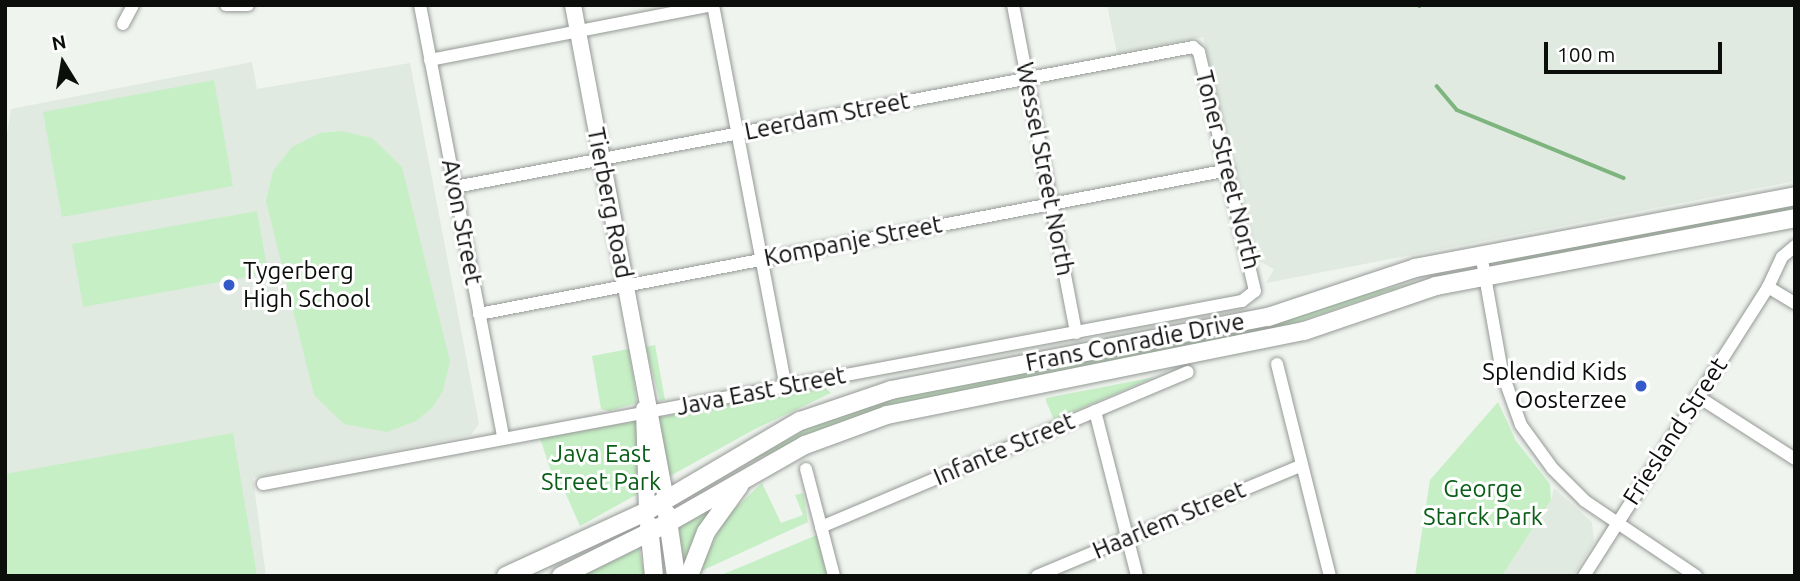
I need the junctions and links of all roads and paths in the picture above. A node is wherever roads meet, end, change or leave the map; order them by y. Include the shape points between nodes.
1 (133, 5) edge
2 (226, 5) edge
3 (248, 5) edge
4 (420, 5) edge
5 (573, 5) edge
6 (713, 5) edge
7 (1013, 5) edge
8 (123, 24) dead end
9 (578, 31) junction
10 (1198, 50) joint
11 (430, 60) junction
12 (1028, 78) junction
13 (738, 132) junction
14 (601, 158) junction
15 (1228, 170) junction
16 (455, 187) junction
17 (1795, 196) edge
18 (1052, 204) junction
19 (1795, 218) edge
20 (1795, 246) edge
21 (1795, 252) edge
22 (1481, 254) junction
23 (762, 259) junction
24 (1485, 276) junction
25 (1770, 282) junction
26 (626, 285) junction
27 (1255, 291) joint
28 (1795, 303) edge
29 (479, 314) junction
30 (1076, 333) junction
31 (1277, 364) dead end
32 (1188, 372) dead end
33 (786, 387) junction
34 (1698, 396) junction
35 (647, 408) junction
36 (1095, 411) junction
37 (503, 438) junction
38 (1795, 459) edge
39 (1302, 466) junction
40 (806, 469) dead end
41 (745, 478) junction
42 (263, 484) dead end
43 (666, 500) junction
44 (647, 511) junction
45 (668, 523) junction
46 (1615, 524) junction
47 (821, 527) junction
48 (649, 532) junction
49 (1128, 538) junction
50 (506, 576) edge
51 (561, 576) edge
52 (653, 576) edge
53 (676, 576) edge
54 (689, 576) edge
55 (834, 576) edge
56 (1037, 576) edge
57 (1137, 576) edge
58 (1330, 576) edge
59 (1584, 576) edge
60 (1696, 576) edge

1 - 8 street
2 - 3 street
4 - 11 street, Avon Street
5 - 9 street, Tierberg Road
6 - 9 street
6 - 13 street
7 - 12 street, Wessel Street North
9 - 11 street
9 - 14 street, Tierberg Road
10 - 12 street, Leerdam Street via 1190,47
10 - 15 street, Toner Street North
11 - 16 street, Avon Street
12 - 13 street, Leerdam Street
12 - 18 street, Wessel Street North
13 - 14 street, Leerdam Street
13 - 23 street
14 - 16 street, Leerdam Street
14 - 26 street, Tierberg Road
15 - 18 street, Kompanje Street
15 - 27 street, Toner Street North
16 - 29 street, Avon Street
17 - 22 main road, Frans Conradie Drive
18 - 23 street, Kompanje Street
18 - 30 street, Wessel Street North
19 - 24 main road, Frans Conradie Drive
20 - 25 street via 1782,257
21 - 25 street
22 - 24 street
22 - 43 main road, Frans Conradie Drive via 1415,268 1268,317 880,393 800,421
23 - 26 street, Kompanje Street
23 - 33 street
24 - 41 main road, Frans Conradie Drive via 1412,292 1294,333 887,415 805,445
24 - 46 street via 1502,372 1521,425 1562,481
25 - 28 street
25 - 34 street, Friesland Street
26 - 29 street, Kompanje Street
26 - 35 street, Tierberg Road
27 - 30 street, Java East Street via 1242,301
29 - 37 street, Avon Street
30 - 33 street, Java East Street
31 - 39 street
32 - 36 street, Infante Street
33 - 35 street, Java East Street
34 - 38 street
34 - 46 street, Friesland Street
35 - 37 street, Java East Street
35 - 43 street, Tierberg Road
35 - 44 street, Tierberg Road
36 - 47 street, Infante Street
36 - 49 street
37 - 42 street, Java East Street
39 - 49 street, Haarlem Street
39 - 58 street
40 - 47 street
41 - 45 main road, Frans Conradie Drive
41 - 54 main road via 706,532
43 - 44 main road, Frans Conradie Drive
43 - 45 main road, Tierberg Road
44 - 48 main road, Tierberg Road
44 - 50 main road, Frans Conradie Drive
45 - 48 main road, Frans Conradie Drive
45 - 53 main road, Tierberg Road
46 - 59 street, Friesland Street
46 - 60 street
47 - 55 street
48 - 51 main road, Frans Conradie Drive
48 - 52 main road, Tierberg Road
49 - 56 street, Haarlem Street
49 - 57 street

